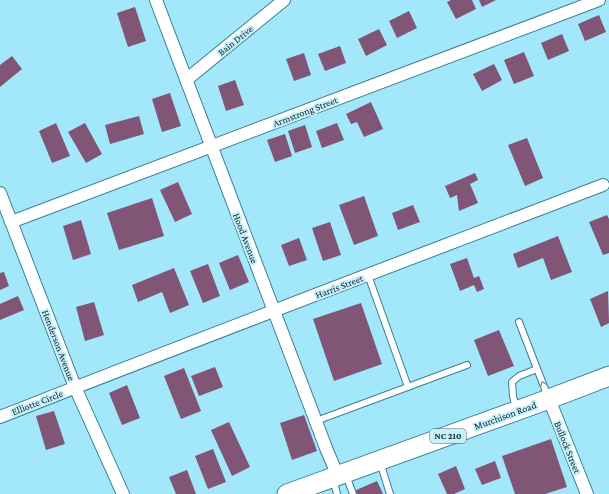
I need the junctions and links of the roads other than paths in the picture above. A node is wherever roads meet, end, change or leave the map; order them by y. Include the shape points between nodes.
1 (156, 0) edge
2 (284, 0) edge
3 (598, 0) edge
4 (186, 80) junction
5 (211, 146) junction
6 (603, 185) dead end
7 (0, 193) edge
8 (11, 222) junction
9 (368, 276) junction
10 (274, 311) junction
11 (519, 322) dead end
12 (467, 365) dead end
13 (537, 369) junction
14 (609, 376) edge
15 (75, 387) junction
16 (408, 387) junction
17 (549, 400) junction
18 (516, 411) junction
19 (0, 417) edge
20 (316, 421) junction
21 (380, 461) junction
22 (339, 480) edge
23 (295, 493) edge
24 (123, 494) edge
25 (352, 494) edge
26 (390, 494) edge
27 (587, 494) edge

1 - 4 street, Hood Avenue
2 - 4 street, Bain Drive
3 - 5 street, Armstrong Street
4 - 5 street, Hood Avenue
5 - 8 street, Armstrong Street
5 - 10 street, Hood Avenue
6 - 9 street, Harris Street
7 - 8 street, Henderson Avenue
8 - 15 street, Henderson Avenue
9 - 10 street, Harris Street
9 - 16 lane
10 - 15 street, Harris Street
10 - 20 street, Hood Avenue
11 - 13 lane
12 - 16 lane
17 -> 13 lane
13 - 18 lane via 519,376 512,382
14 - 17 main road, Murchison Road / NC 210
15 - 19 street, Elliotte Circle
15 - 24 street, Henderson Avenue
16 - 20 lane
17 - 18 main road, Murchison Road / NC 210
17 - 27 street, Bullock Street
18 - 21 main road, Murchison Road / NC 210
20 - 22 street, Hood Avenue
21 - 22 main road, Murchison Road / NC 210
21 - 26 lane
22 - 23 main road, Murchison Road / NC 210
22 - 25 lane

